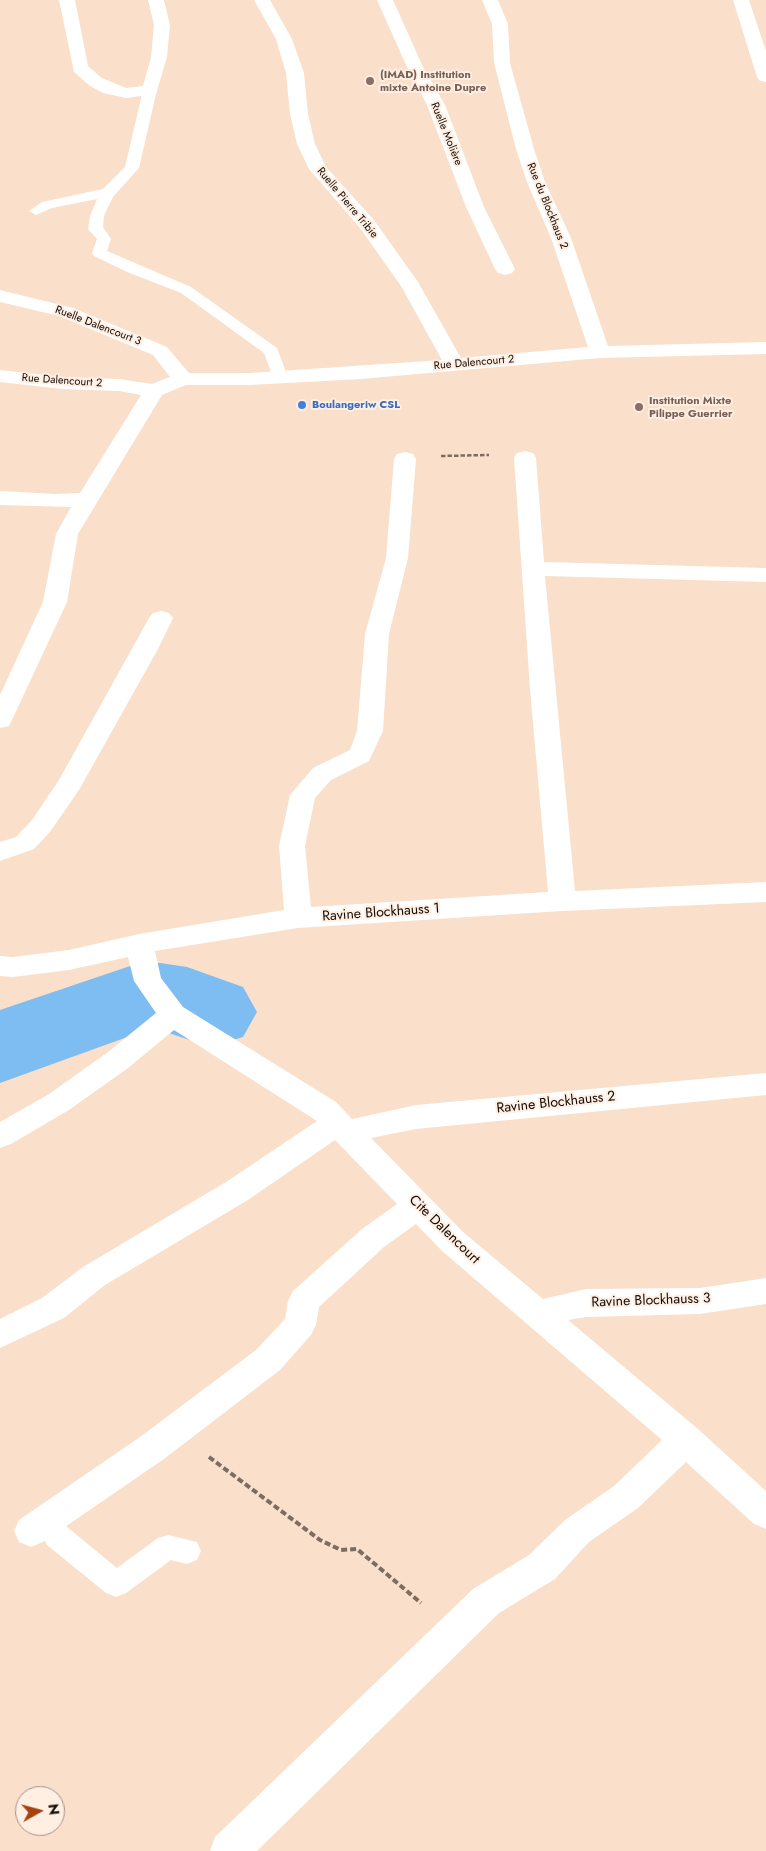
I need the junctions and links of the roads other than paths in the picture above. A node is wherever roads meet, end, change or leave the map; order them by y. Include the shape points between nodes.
1 (67, 0) edge
2 (156, 0) edge
3 (262, 0) edge
4 (385, 0) edge
5 (490, 0) edge
6 (741, 0) edge
7 (766, 77) edge
8 (150, 90) junction
9 (108, 193) junction
10 (36, 211) dead end
11 (505, 269) dead end
12 (0, 296) edge
13 (766, 348) edge
14 (600, 352) junction
15 (455, 365) junction
16 (0, 376) edge
17 (280, 377) junction
18 (183, 379) junction
19 (154, 391) junction
20 (524, 458) road end
21 (405, 459) road end
22 (0, 498) edge
23 (87, 499) junction
24 (533, 569) junction
25 (766, 575) edge
26 (161, 618) dead end
27 (0, 720) edge
28 (0, 853) edge
29 (766, 892) edge
30 (562, 902) junction
31 (298, 918) junction
32 (139, 944) junction
33 (0, 966) edge
34 (173, 1015) junction
35 (766, 1084) edge
36 (342, 1127) junction
37 (0, 1136) edge
38 (418, 1206) junction
39 (766, 1291) edge
40 (537, 1314) junction
41 (0, 1334) edge
42 (686, 1440) junction
43 (766, 1513) edge
44 (38, 1526) joint
45 (187, 1551) dead end
46 (229, 1851) edge

1 - 8 street via 80,68 109,89 126,93
2 - 8 street via 162,25 159,57
3 - 15 street, Ruelle Pierre Tribie via 284,39 294,73 306,144 318,170 367,224 411,286
4 - 11 street, Ruelle Molière via 436,105 475,207
5 - 14 street, Rue du Blockhaus 2 via 500,24 502,63 525,149 538,189 561,238
6 - 7 street
8 - 9 lane via 132,168
9 - 10 lane via 66,200
9 - 17 lane via 94,230 100,232 104,239 100,253 186,290 271,351
12 - 18 street, Ruelle Dalencourt 3 via 66,312 160,351
13 - 14 street, Rue Dalencourt 2
14 - 15 street, Rue Dalencourt 2
15 - 17 street, Rue Dalencourt 2
16 - 19 street, Rue Dalencourt 2 via 119,385
17 - 18 street, Rue Dalencourt 2
18 - 19 street
19 - 23 street
20 - 24 street
21 - 31 street via 397,558 376,634 370,731 360,755 322,774 303,795 292,846
22 - 23 street
23 - 27 street via 67,534 55,602
24 - 25 street
24 - 30 street
26 - 28 street via 70,784 25,843
29 - 30 street, Ravine Blockhauss 1
30 - 31 street, Ravine Blockhauss 1
31 - 32 street, Ravine Blockhauss 1
32 - 33 street, Ravine Blockhauss 1 via 69,960
32 - 34 street, Cite Dalencourt via 148,981
34 - 36 street, Cite Dalencourt via 325,1110
34 - 37 street via 118,1060 58,1102
35 - 36 street, Ravine Blockhauss 2
36 - 38 street, Cite Dalencourt
36 - 41 street via 94,1276 53,1308
38 - 40 street, Cite Dalencourt via 452,1241
38 - 44 street via 373,1238 304,1301 300,1325 268,1360 177,1429
39 - 40 street, Ravine Blockhauss 3 via 700,1301 586,1303
40 - 42 street, Cite Dalencourt
42 - 43 street, Cite Dalencourt
42 - 46 street via 626,1498 577,1531 542,1567 486,1600
44 - 45 lane via 57,1536 116,1584 168,1547

